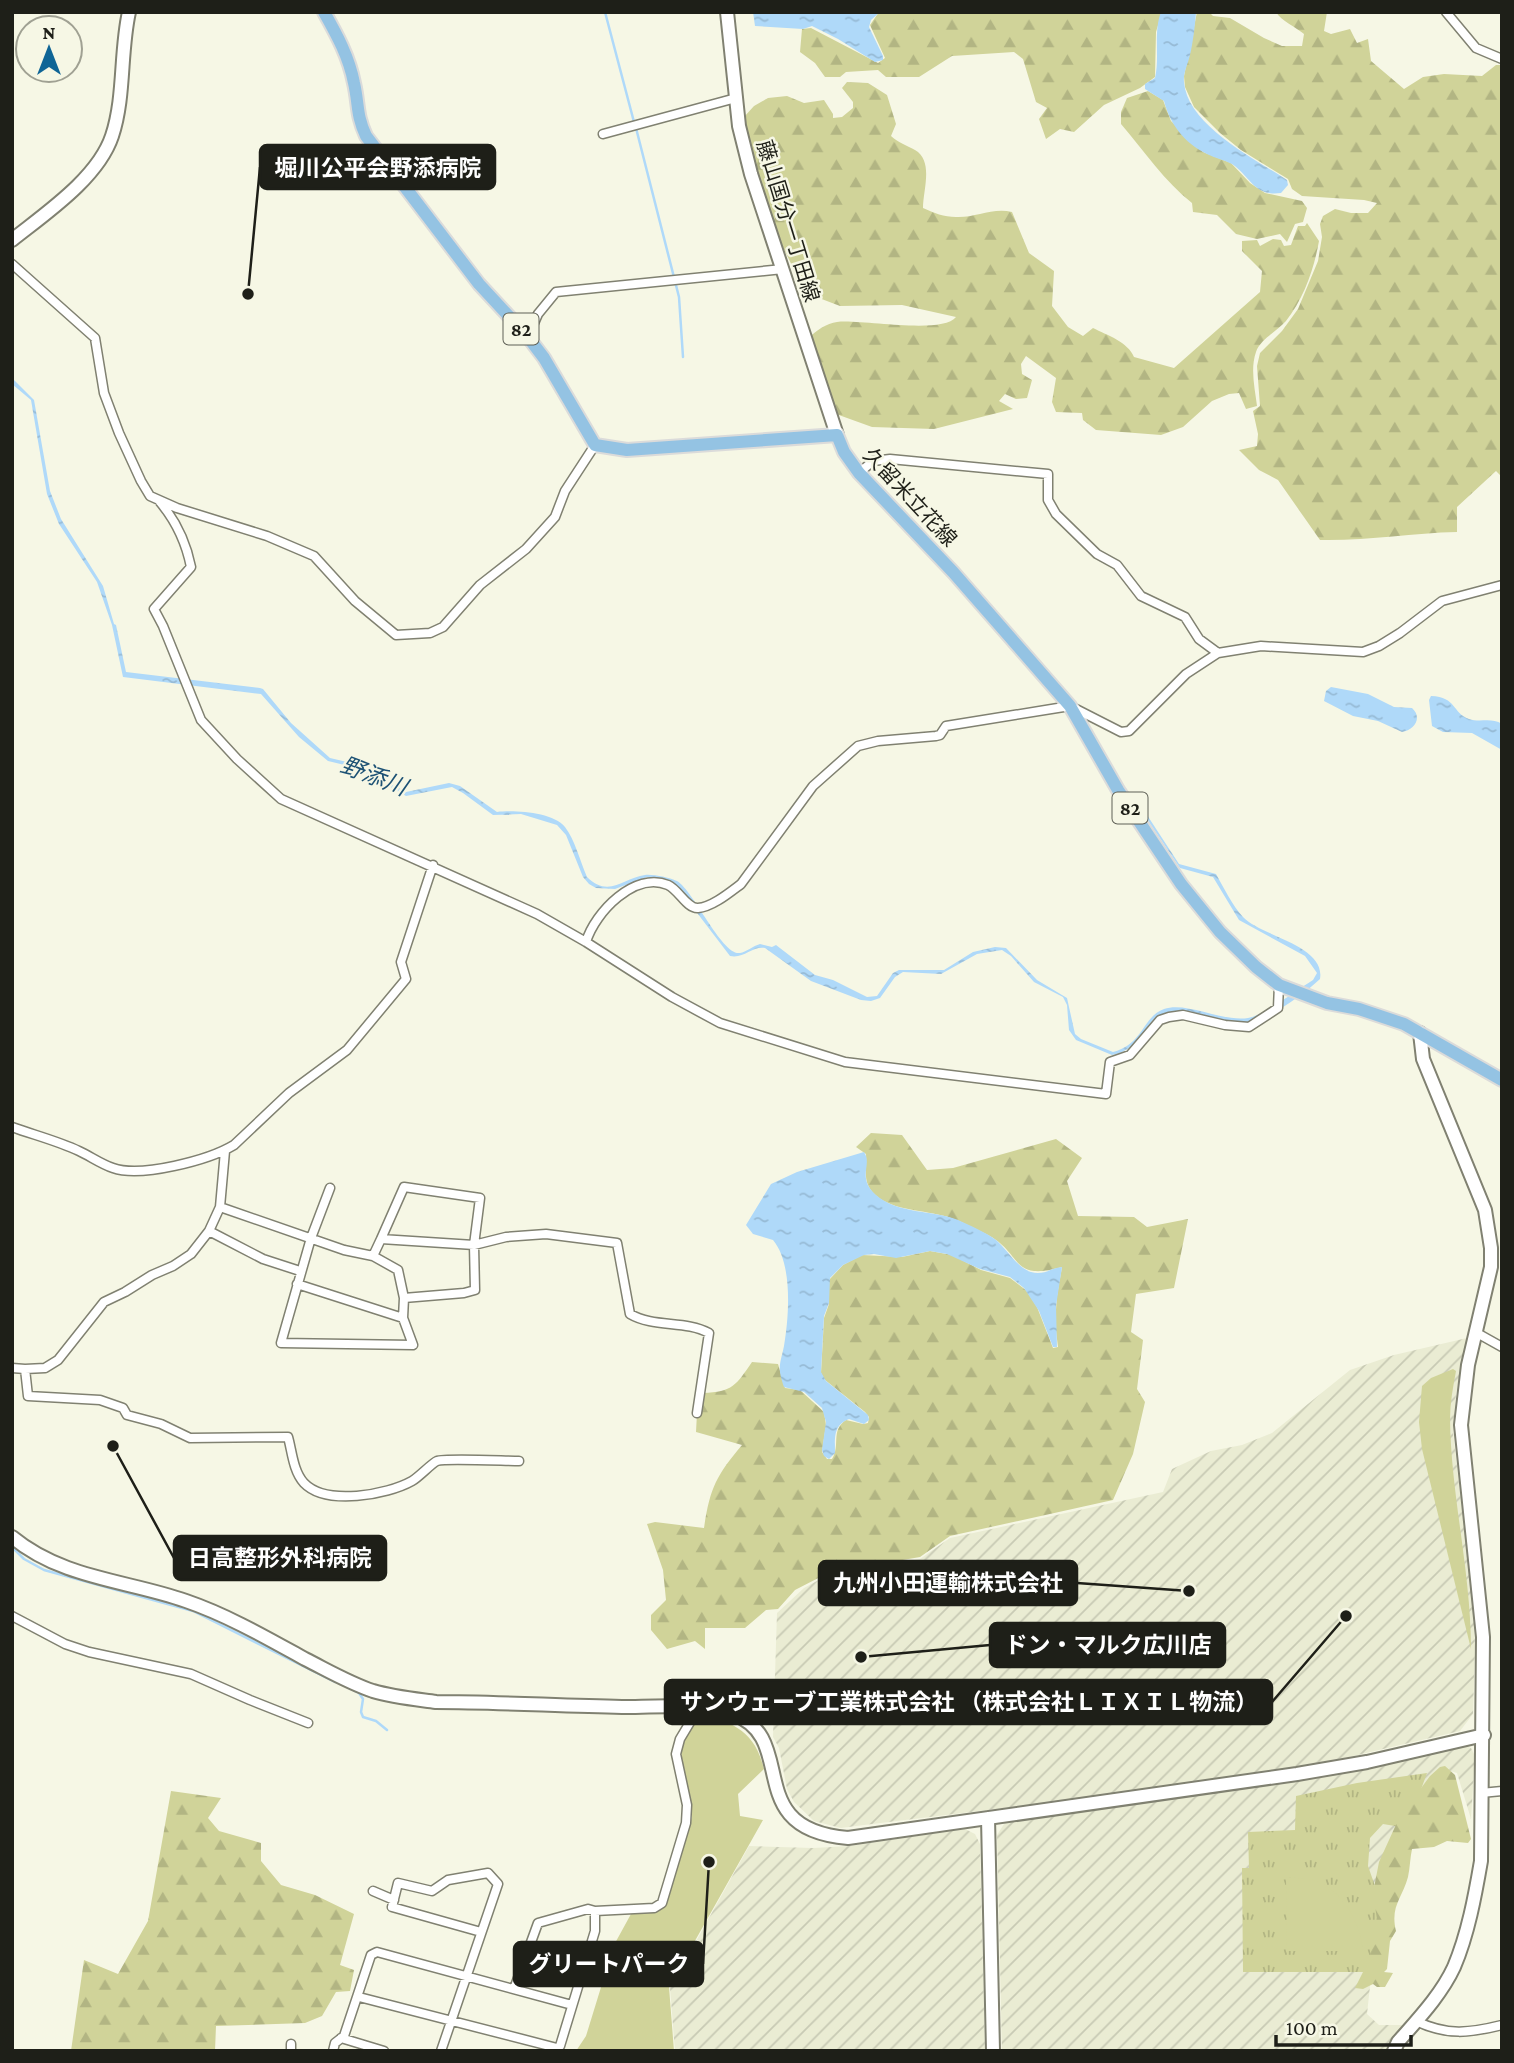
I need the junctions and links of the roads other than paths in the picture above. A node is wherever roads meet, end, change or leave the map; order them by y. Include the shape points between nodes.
1 (129, 12) edge
2 (324, 12) edge
3 (727, 12) edge
4 (1447, 12) edge
5 (1502, 59) edge
6 (736, 98) junction
7 (603, 134) dead end
8 (12, 240) edge
9 (12, 264) edge
10 (783, 270) junction
11 (528, 337) junction
12 (837, 435) junction
13 (595, 445) junction
14 (859, 473) junction
15 (160, 502) junction
16 (1502, 585) edge
17 (1218, 653) junction
18 (1070, 706) junction
19 (433, 865) junction
20 (586, 942) junction
21 (1279, 985) junction
22 (1420, 1033) junction
23 (1502, 1080) edge
24 (12, 1127) edge
25 (225, 1151) junction
26 (330, 1188) dead end
27 (220, 1207) junction
28 (209, 1231) junction
29 (311, 1238) junction
30 (381, 1240) junction
31 (474, 1245) junction
32 (373, 1256) junction
33 (300, 1270) junction
34 (296, 1284) junction
35 (404, 1298) junction
36 (402, 1318) junction
37 (1477, 1333) junction
38 (1502, 1347) edge
39 (12, 1368) edge
40 (25, 1369) junction
41 (697, 1413) dead end
42 (519, 1461) dead end
43 (12, 1537) edge
44 (12, 1616) edge
45 (698, 1709) junction
46 (307, 1723) dead end
47 (1484, 1735) junction
48 (1502, 1791) edge
49 (1481, 1793) junction
50 (988, 1818) junction
51 (373, 1891) dead end
52 (394, 1899) junction
53 (594, 1911) junction
54 (481, 1932) junction
55 (466, 1976) junction
56 (514, 1989) junction
57 (359, 1997) junction
58 (572, 2005) junction
59 (450, 2021) junction
60 (1416, 2021) junction
61 (1502, 2025) edge
62 (341, 2038) junction
63 (535, 2047) edge
64 (333, 2051) edge
65 (384, 2051) edge
66 (441, 2051) edge
67 (993, 2051) edge
68 (1394, 2051) edge

1 - 8 street via 117,110 107,147 67,196
2 - 11 main road, 82 via 346,53 358,118 366,136 479,284
3 - 6 street, 藤山国分一丁田線
4 - 5 street via 1476,48
6 - 7 street
6 - 10 street, 藤山国分一丁田線 via 751,174
9 - 15 street via 95,338 104,393 119,433 141,481
10 - 11 street via 556,292 538,314
10 - 12 street, 藤山国分一丁田線
11 - 13 main road, 82
12 - 13 main road via 627,450
12 - 14 main road, 久留米立花線 / 82
13 - 15 street via 543,532 480,585 443,627 430,633 396,635 355,601 314,556
14 - 17 street via 873,461 890,460 1048,474 1048,500 1056,514 1097,554 1116,565 1141,596 1185,617 1199,639
14 - 18 main road, 久留米立花線 / 82
15 - 19 street via 187,544 191,567 154,609 201,720 281,799
16 - 17 street via 1441,601 1400,633 1363,652 1261,646
17 - 18 street via 1186,674 1129,732
18 - 20 street via 946,726 936,736 858,746 813,786 741,884 725,896 691,907 670,886 640,883 613,901
18 - 21 main road, 久留米立花線 / 82 via 1118,790 1181,884 1220,932
19 - 20 street
19 - 25 street via 401,962 406,979 346,1050 289,1093
20 - 21 street via 720,1023 845,1062 1106,1094 1110,1062 1130,1055 1160,1020 1183,1015 1249,1027 1278,1008
21 - 22 main road, 久留米立花線 / 82 via 1328,1003 1385,1016
22 - 23 main road, 久留米立花線 / 82
22 - 37 street via 1423,1059 1489,1230 1491,1267
24 - 25 street via 115,1169 162,1169
25 - 27 street
26 - 29 street
27 - 28 street
27 - 29 street
28 - 33 street via 262,1259
28 - 40 street via 191,1254 104,1302 58,1360 46,1368
29 - 32 street
29 - 33 street
30 - 31 street
30 - 31 street via 404,1188 480,1198
30 - 32 street
31 - 35 street via 475,1290
31 - 41 street via 547,1234 617,1243 630,1314 639,1320 699,1328 709,1334
32 - 35 street via 398,1270
33 - 34 street
34 - 36 street
34 - 36 street via 281,1343 413,1345
35 - 36 street
37 - 38 street
37 - 47 street via 1461,1425 1483,1637
39 - 40 street
40 - 42 street via 28,1396 100,1400 190,1438 288,1437 304,1483 322,1494 350,1497 388,1491 411,1482 437,1461
43 - 45 street via 65,1568 185,1601 222,1616 339,1677 381,1693 436,1702
44 - 46 street via 65,1644 191,1674
45 - 50 street via 733,1714 750,1724 764,1740 785,1807 805,1828 825,1836 848,1838
45 - 53 street via 680,1739 677,1754 686,1823 662,1903 654,1908
47 - 49 street
47 - 50 street via 1309,1772
48 - 49 street
49 - 60 street via 1481,1861 1474,1897 1454,1967
50 - 67 street
51 - 52 street
52 - 54 street via 392,1907
52 - 54 street via 398,1883 432,1891 448,1880 488,1873 498,1884
53 - 56 street via 538,1923
53 - 58 street via 595,1931
54 - 55 street
55 - 56 street
55 - 57 street via 377,1952 371,1955
55 - 59 street
56 - 58 street
57 - 59 street
57 - 62 street
58 - 63 street via 560,2046
59 - 63 street
59 - 66 street
60 - 61 street via 1458,2033
60 - 68 street
62 - 64 street
62 - 65 street

